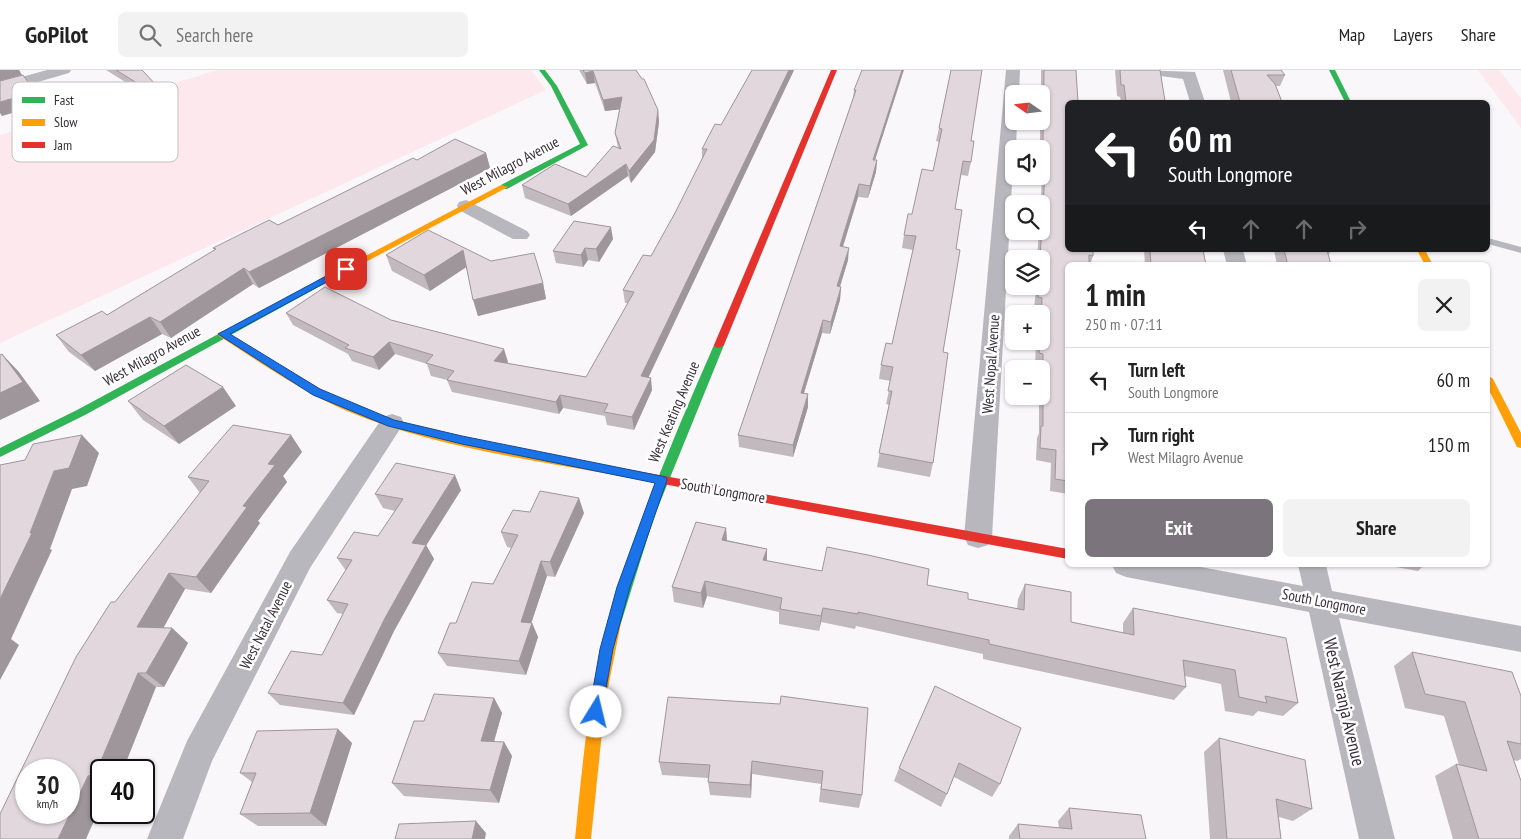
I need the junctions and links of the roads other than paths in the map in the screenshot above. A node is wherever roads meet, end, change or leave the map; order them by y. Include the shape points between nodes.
1 (64, 70) edge
2 (542, 70) edge
3 (834, 70) edge
4 (1012, 70) edge
5 (1145, 70) edge
6 (1332, 70) edge
7 (21, 82) edge
8 (1196, 100) edge
9 (1347, 100) edge
10 (466, 206) junction
11 (520, 235) dead end
12 (1490, 242) edge
13 (1521, 250) edge
14 (222, 334) junction
15 (1490, 383) edge
16 (392, 423) junction
17 (1521, 444) edge
18 (0, 452) edge
19 (662, 480) junction
20 (978, 537) junction
21 (1065, 553) edge
22 (1137, 567) edge
23 (1312, 567) edge
24 (1321, 601) junction
25 (1521, 639) edge
26 (165, 839) edge
27 (583, 839) edge
28 (1377, 839) edge

1 - 7 street
2 - 10 street, West Milagro Avenue via 554,86 584,145
3 - 19 street, West Keating Avenue
4 - 20 street, West Nopal Avenue
5 - 8 street via 1190,75
6 - 9 street
10 - 11 street
10 - 14 street, West Milagro Avenue
12 - 13 lane
14 - 16 street, South Longmore via 316,392
14 - 18 street, West Milagro Avenue via 71,419
15 - 17 street
16 - 19 street, South Longmore
16 - 26 street, West Natal Avenue via 300,560 200,754
19 - 20 street, South Longmore
19 - 27 street, West Keating Avenue via 624,587 607,649 594,728
20 - 21 street, South Longmore
22 - 24 street, South Longmore
23 - 24 street, West Naranja Avenue
24 - 25 street, South Longmore
24 - 28 street, West Naranja Avenue

